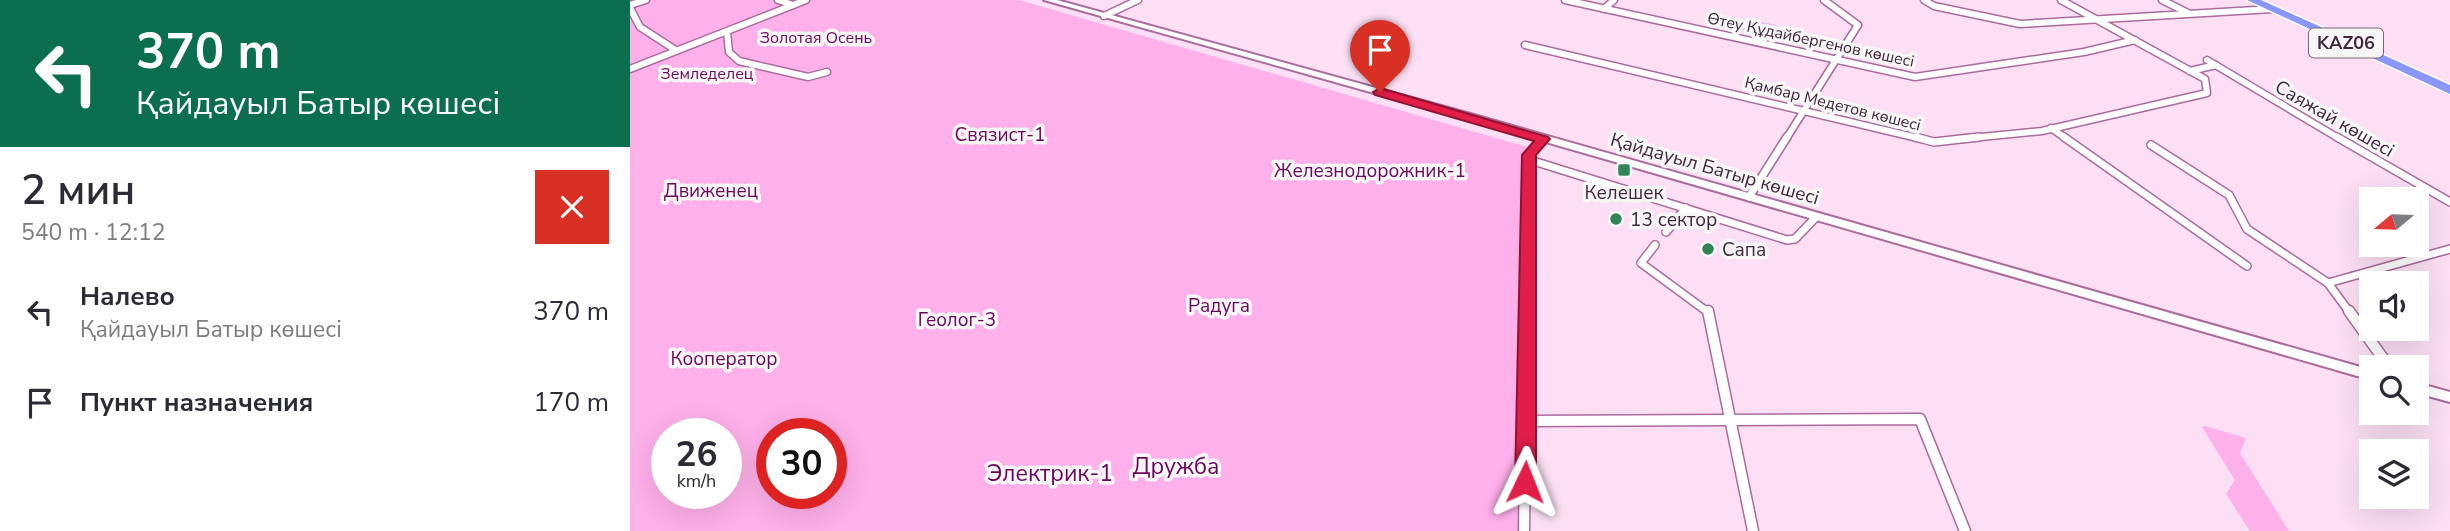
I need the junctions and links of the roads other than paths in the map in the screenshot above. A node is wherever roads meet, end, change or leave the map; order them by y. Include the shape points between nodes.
1 (646, 0) edge
2 (778, 0) edge
3 (806, 0) edge
4 (1048, 0) edge
5 (1138, 0) edge
6 (1565, 0) edge
7 (1614, 0) edge
8 (1824, 0) edge
9 (1924, 0) edge
10 (2061, 0) edge
11 (2162, 0) edge
12 (2252, 0) edge
13 (793, 5) junction
14 (630, 6) edge
15 (1604, 9) junction
16 (2272, 9) junction
17 (2190, 14) junction
18 (1104, 16) junction
19 (2098, 20) junction
20 (727, 32) junction
21 (2134, 40) junction
22 (1525, 45) dead end
23 (674, 49) junction
24 (1837, 60) junction
25 (2207, 60) dead end
26 (2216, 65) junction
27 (630, 69) edge
28 (2190, 71) junction
29 (827, 72) dead end
30 (2450, 90) edge
31 (1804, 109) junction
32 (2051, 128) junction
33 (1543, 139) junction
34 (2151, 145) dead end
35 (1530, 160) junction
36 (1749, 197) junction
37 (2450, 202) edge
38 (1685, 208) junction
39 (1816, 217) junction
40 (1666, 232) dead end
41 (1655, 245) dead end
42 (2450, 248) edge
43 (2246, 266) dead end
44 (2328, 283) junction
45 (2381, 355) edge
46 (2359, 372) edge
47 (2429, 391) edge
48 (2450, 397) edge
49 (1731, 420) junction
50 (1527, 421) junction
51 (1524, 531) edge
52 (1754, 531) edge
53 (1965, 531) edge

1 - 14 street
2 - 13 street
3 - 13 street
4 - 18 street, Қайдауыл Батыр көшесі
5 - 18 street
6 - 15 street, Өтеу Құдайбергенов көшесі
7 - 15 street
8 - 24 street via 1858,25
9 - 19 street via 2020,24
10 - 19 street
11 - 17 street
12 - 16 highway, KАZ06
13 - 20 street
14 - 23 street via 640,27
15 - 24 street, Өтеу Құдайбергенов көшесі
16 - 17 street
16 - 30 highway, KАZ06
17 - 19 street
18 - 33 street, Қайдауыл Батыр көшесі
19 - 21 street
20 - 23 street
20 - 29 street via 729,55 739,61 808,77
21 - 24 street, Өтеу Құдайбергенов көшесі via 2084,52 1915,77
21 - 28 street
22 - 31 street, Қамбар Медетов көшесі
23 - 27 street
24 - 31 street
25 - 26 street, Саяжай көшесі
26 - 28 street
26 - 37 street, Саяжай көшесі
28 - 32 street, Қамбар Медетов көшесі via 2205,79 2207,93
31 - 32 street, Қамбар Медетов көшесі via 1934,142
31 - 36 street
32 - 43 street
33 - 35 street
33 - 36 street, Қайдауыл Батыр көшесі
34 - 44 street via 2229,195 2247,229
35 - 38 street
35 - 50 street
36 - 39 street, Қайдауыл Батыр көшесі
38 - 39 street via 1787,240 1795,239
38 - 40 street
39 - 46 street, Қайдауыл Батыр көшесі
41 - 49 street via 1641,263 1709,312
42 - 44 street
44 - 45 street
47 - 48 street
49 - 50 street
49 - 52 street
49 - 53 street via 1920,419
50 - 51 street

